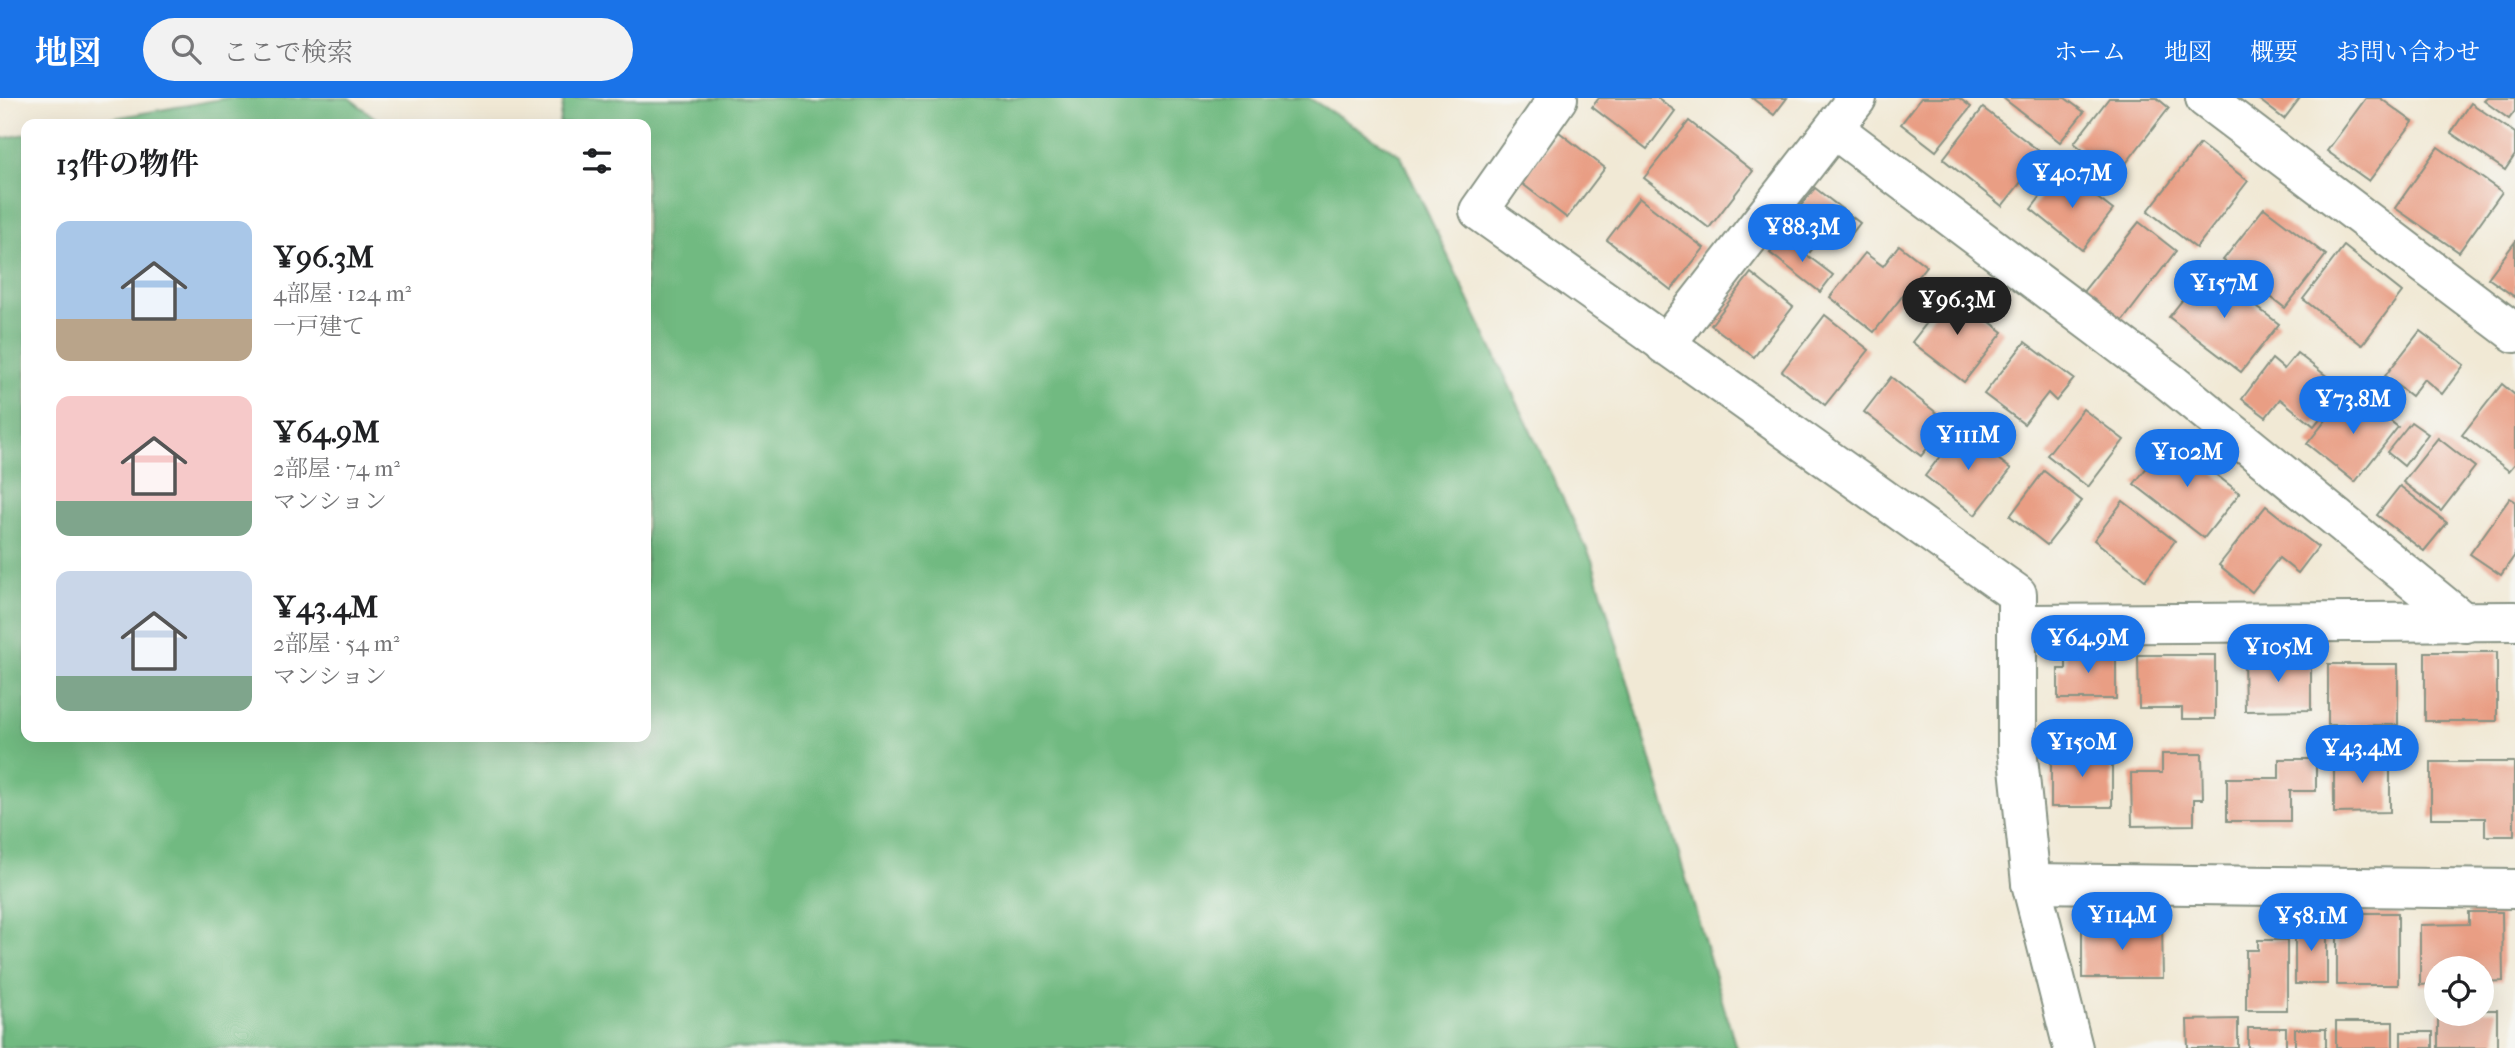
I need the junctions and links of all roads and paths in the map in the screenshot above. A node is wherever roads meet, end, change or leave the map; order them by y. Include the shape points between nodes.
1 (1558, 98) edge
2 (1857, 98) edge
3 (2204, 98) edge
4 (1835, 129) junction
5 (2515, 333) edge
6 (1665, 345) junction
7 (2515, 621) edge
8 (2465, 622) junction
9 (2017, 624) junction
10 (2031, 883) junction
11 (2515, 889) edge
12 (2073, 1048) edge

1 - 6 street via 1479,211
2 - 4 street
3 - 5 street
4 - 6 street
4 - 8 street via 2169,381
6 - 9 street via 2017,594
7 - 8 street
8 - 9 street
9 - 10 street via 2017,748
10 - 11 street
10 - 12 street

